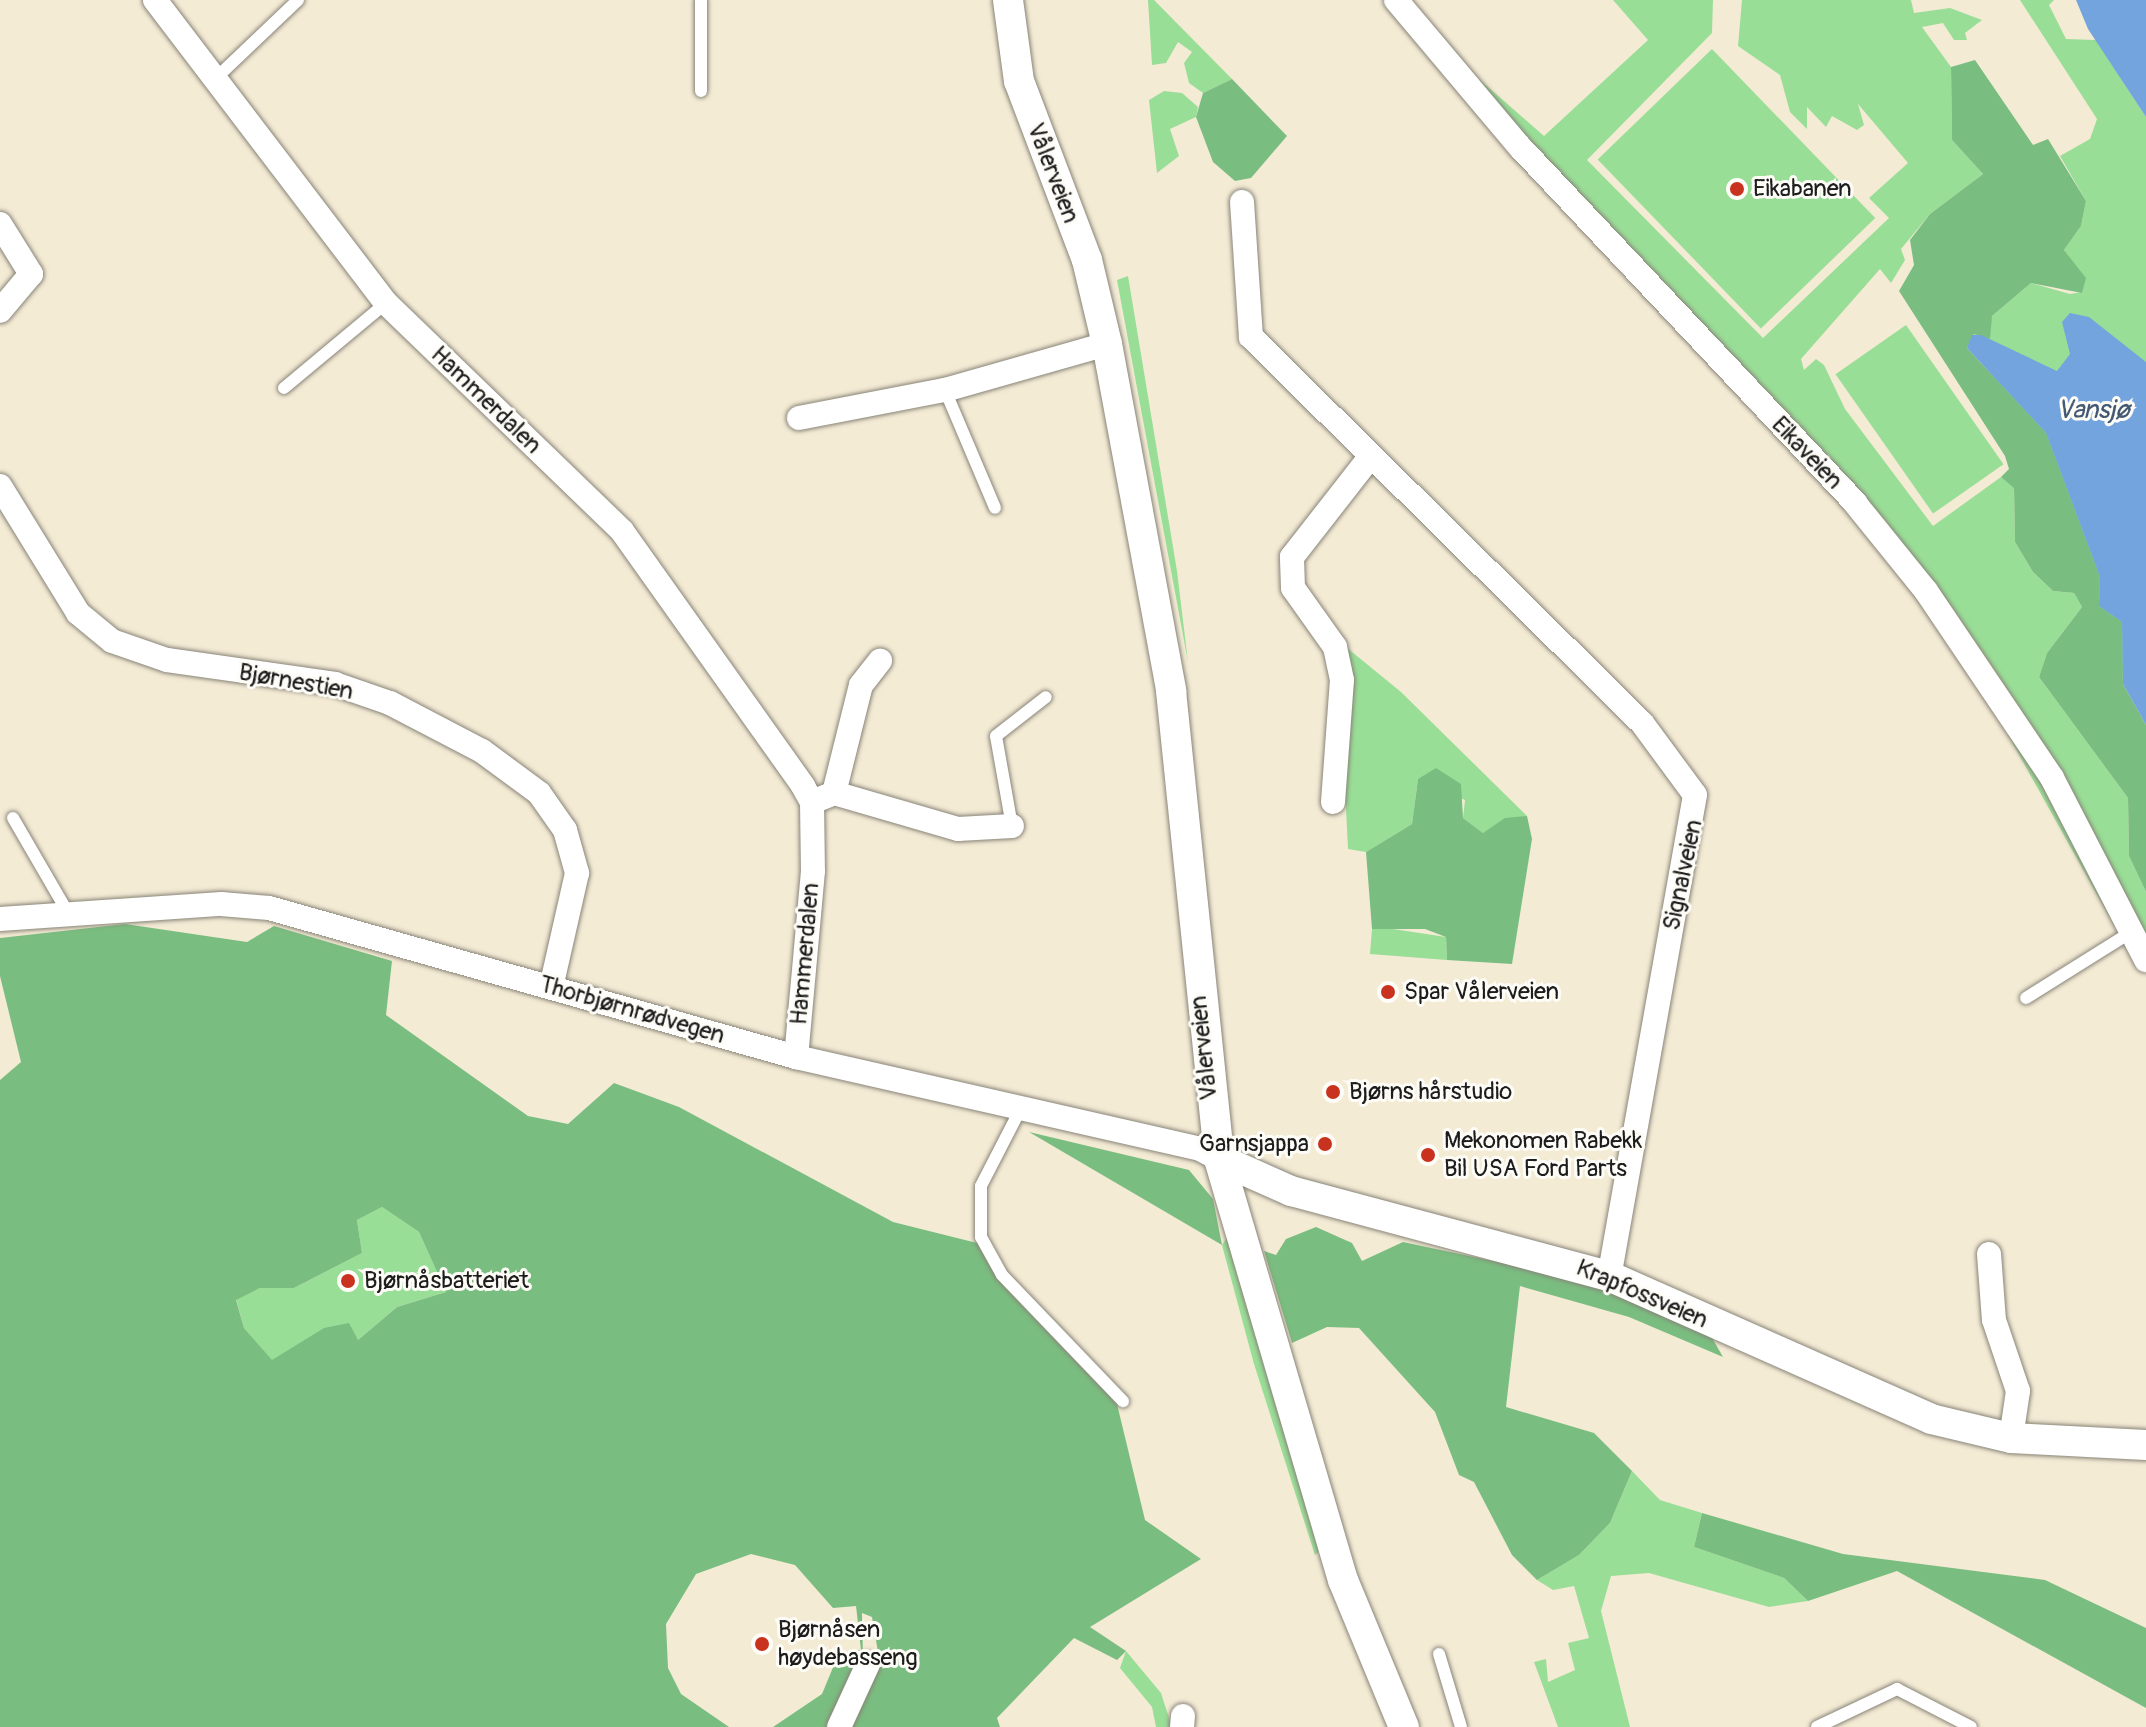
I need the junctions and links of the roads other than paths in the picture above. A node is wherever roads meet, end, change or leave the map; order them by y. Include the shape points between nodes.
1 (155, 0) edge
2 (298, 0) edge
3 (701, 0) edge
4 (1008, 0) edge
5 (1396, 0) edge
6 (214, 80) junction
7 (701, 91) dead end
8 (1242, 202) dead end
9 (0, 224) edge
10 (386, 303) junction
11 (0, 311) edge
12 (1107, 344) junction
13 (284, 388) dead end
14 (945, 390) junction
15 (799, 418) dead end
16 (1370, 457) junction
17 (0, 486) edge
18 (995, 508) dead end
19 (880, 661) dead end
20 (1046, 697) dead end
21 (823, 798) junction
22 (1333, 802) dead end
23 (13, 818) dead end
24 (1012, 826) joint
25 (68, 913) junction
26 (0, 919) edge
27 (2133, 931) junction
28 (2146, 960) edge
29 (551, 987) junction
30 (2026, 998) dead end
31 (796, 1057) junction
32 (1019, 1112) junction
33 (1219, 1159) junction
34 (1989, 1254) dead end
35 (1609, 1276) junction
36 (1123, 1401) dead end
37 (2011, 1438) junction
38 (2146, 1445) edge
39 (1439, 1654) dead end
40 (868, 1664) dead end
41 (839, 1727) edge
42 (1404, 1727) edge
43 (1461, 1727) edge
44 (1817, 1727) edge
45 (1971, 1727) edge

1 - 6 street, Hammerdalen
2 - 6 lane
3 - 7 lane
4 - 12 street, Vålerveien via 1019,81 1087,260
5 - 27 street, Eikaveien via 1520,147 1855,503 1926,591 2045,767
6 - 10 street, Hammerdalen
8 - 16 street, Signalveien via 1251,337
9 - 11 street via 31,274
10 - 13 lane
10 - 21 street, Hammerdalen via 622,531
12 - 14 street
12 - 33 street, Vålerveien via 1173,706
14 - 15 street
14 - 18 lane
16 - 22 street via 1292,557 1293,588 1335,647 1342,680
16 - 35 street, Signalveien via 1642,723 1695,795
17 - 29 street, Bjørnestien via 78,613 112,641 167,660 335,684 390,703 482,751 539,793 565,830 577,873
19 - 21 street, Hammerdalen via 861,685
20 - 24 lane via 996,736
21 - 24 street via 958,829
21 - 31 street, Hammerdalen
23 - 25 lane
25 - 26 street, Thorbjørnrødvegen
25 - 29 street, Thorbjørnrødvegen via 269,908
27 - 28 street, Eikaveien
27 - 30 lane
29 - 31 street, Thorbjørnrødvegen
31 - 32 street, Thorbjørnrødvegen
32 - 33 street, Thorbjørnrødvegen via 1200,1149
32 - 36 lane via 981,1186 981,1237 1002,1275
33 - 35 street, Krapfossveien via 1291,1191
33 - 42 street, Vålerveien via 1343,1580
34 - 37 street via 1994,1320 2018,1391 2019,1423
35 - 37 street, Krapfossveien via 1887,1404
37 - 38 street, Krapfossveien
39 - 43 lane
40 - 41 street
44 - 45 lane via 1897,1689

